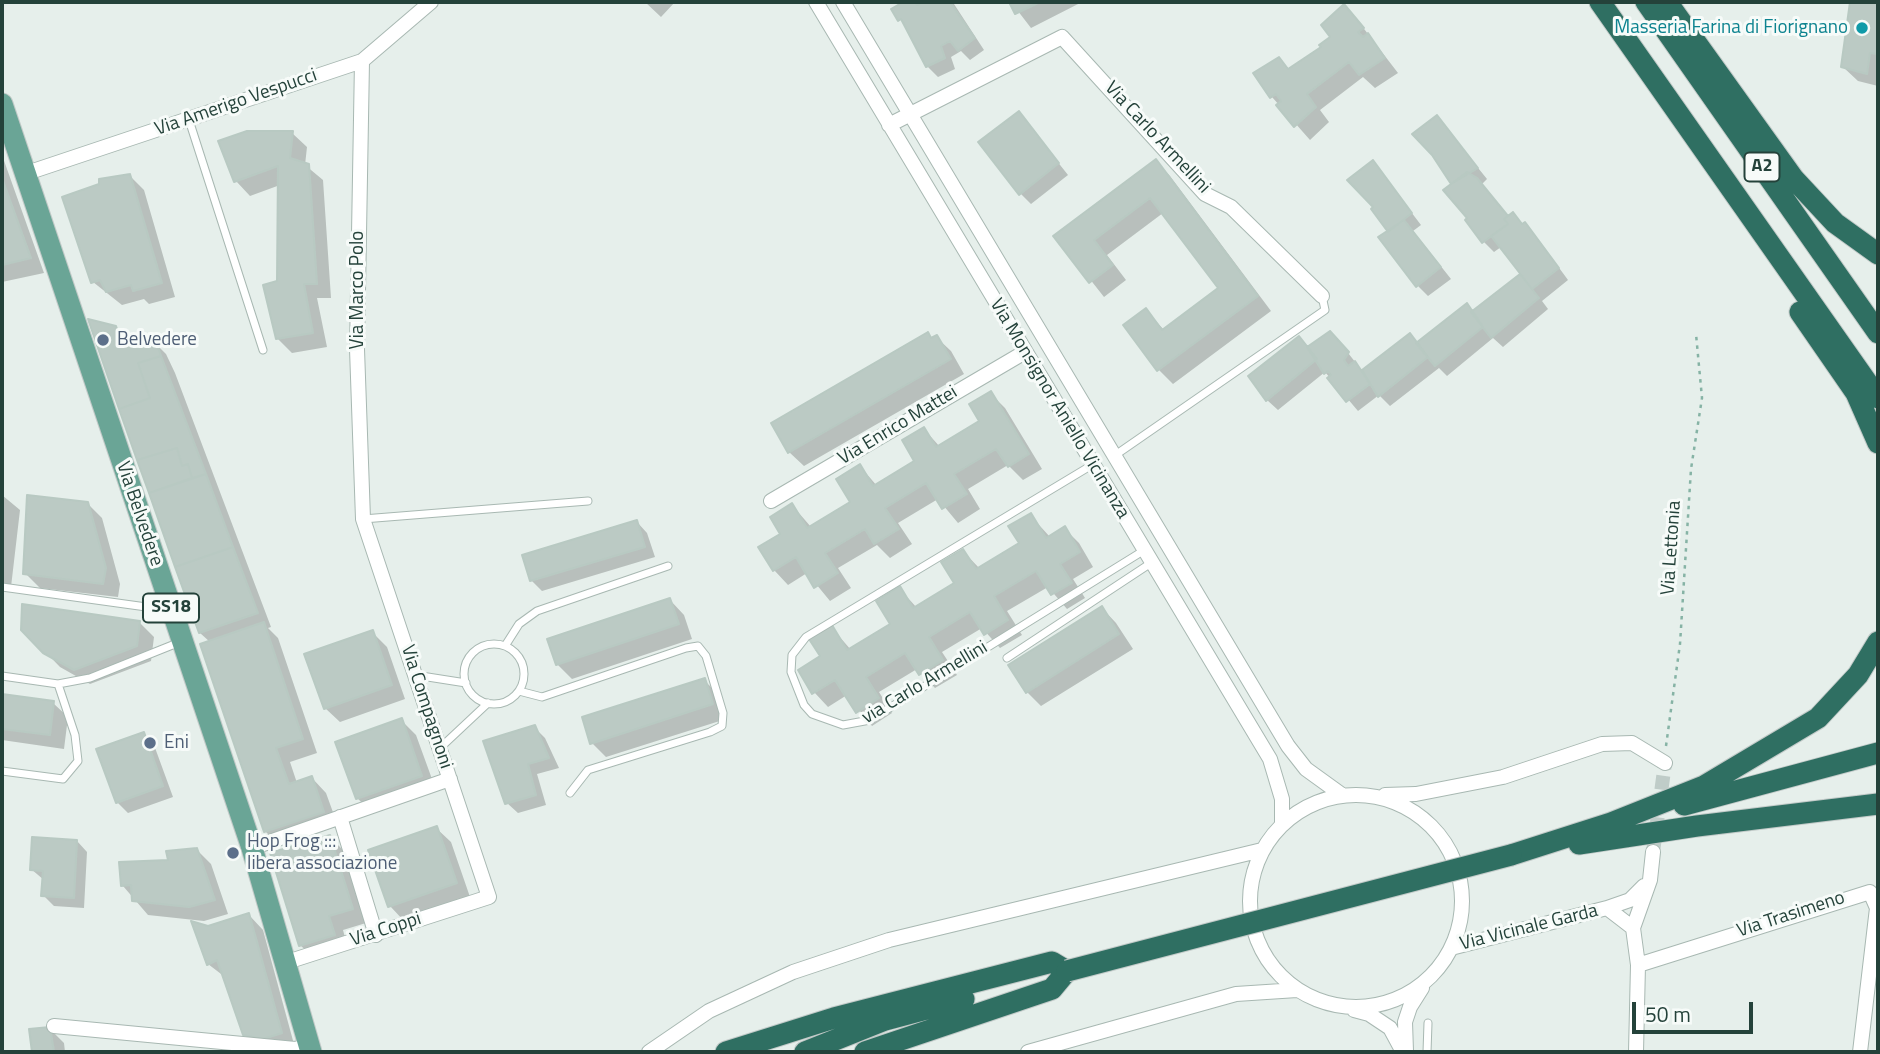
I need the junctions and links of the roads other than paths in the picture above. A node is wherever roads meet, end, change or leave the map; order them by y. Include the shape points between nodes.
1 (431, 2) edge
2 (816, 2) edge
3 (844, 2) edge
4 (1600, 2) edge
5 (1646, 2) edge
6 (1667, 2) edge
7 (362, 61) junction
8 (1652, 77) junction
9 (2, 104) edge
10 (910, 114) junction
11 (188, 119) junction
12 (889, 125) junction
13 (24, 174) junction
14 (1878, 254) edge
15 (1322, 296) joint
16 (1878, 333) edge
17 (263, 350) dead end
18 (1025, 352) junction
19 (1878, 398) edge
20 (1878, 443) edge
21 (1114, 456) junction
22 (1092, 465) junction
23 (588, 501) dead end
24 (771, 501) dead end
25 (363, 519) junction
26 (1147, 557) junction
27 (668, 566) dead end
28 (2, 587) edge
29 (172, 610) junction
30 (182, 641) junction
31 (1878, 642) edge
32 (505, 646) junction
33 (1007, 658) dead end
34 (415, 675) junction
35 (2, 676) edge
36 (466, 683) junction
37 (58, 684) junction
38 (519, 691) junction
39 (488, 703) junction
40 (440, 748) junction
41 (1878, 753) edge
42 (1665, 764) road end
43 (2, 771) edge
44 (450, 779) junction
45 (570, 793) dead end
46 (1342, 795) junction
47 (1373, 796) junction
48 (1878, 804) edge
49 (340, 817) junction
50 (1611, 823) junction
51 (1282, 824) junction
52 (252, 848) junction
53 (1262, 850) junction
54 (1653, 852) tunnel mouth
55 (1511, 855) junction
56 (1650, 880) junction
57 (489, 897) joint
58 (1607, 908) junction
59 (1633, 928) junction
60 (376, 934) junction
61 (1451, 948) junction
62 (284, 963) junction
63 (1638, 965) junction
64 (1067, 971) junction
65 (1426, 981) junction
66 (1297, 990) junction
67 (1343, 1007) junction
68 (1428, 1023) dead end
69 (54, 1026) dead end
70 (308, 1050) edge
71 (649, 1052) edge
72 (726, 1052) edge
73 (805, 1052) edge
74 (865, 1052) edge
75 (1028, 1052) edge
76 (1404, 1052) edge
77 (1427, 1052) edge
78 (1636, 1052) edge
79 (1860, 1052) edge

1 - 7 street, Via Amerigo Vespucci
2 - 12 street, Via Monsignor Aniello Vicinanza
3 - 10 street, Via Monsignor Aniello Vicinanza
4 - 8 highway, A2
5 - 16 highway, A2
6 - 14 highway via 1794,179 1835,223
7 - 11 street, Via Amerigo Vespucci
7 - 25 street, Via Marco Polo via 357,349
8 - 19 highway, A2
8 - 20 highway via 1668,120 1856,393
9 - 13 main road, Via Belvedere / SS18
10 - 12 street, Via Carlo Armellini
10 - 15 street, Via Carlo Armellini via 1062,37 1205,194 1231,206
10 - 21 street, Via Monsignor Aniello Vicinanza
11 - 13 street, Via Amerigo Vespucci
11 - 17 lane
12 - 18 street, Via Monsignor Aniello Vicinanza
13 - 29 main road, Via Belvedere / SS18
15 - 21 lane, Via Carlo Armellini via 1325,310
18 - 22 street, Via Monsignor Aniello Vicinanza
18 - 24 street, Via Enrico Mattei
21 - 46 street, Via Monsignor Aniello Vicinanza via 1288,746 1306,769
22 - 26 street, Via Monsignor Aniello Vicinanza
22 - 26 lane, via Carlo Armellini via 806,637 792,655 791,672 804,705 812,714 843,725 870,720
23 - 25 lane
25 - 34 street, Via Compagnoni
26 - 33 lane
26 - 51 street, Via Monsignor Aniello Vicinanza via 1270,759 1282,799
27 - 32 lane via 537,611 519,624
28 - 29 lane
29 - 30 main road, Via Belvedere / SS18
30 - 37 lane via 90,678
30 - 52 main road, Via Belvedere / SS18
31 - 50 highway via 1858,675 1818,718 1704,786
32 - 36 lane via 476,650 465,669
32 - 38 lane via 523,664
34 - 36 lane
34 - 40 street, Via Compagnoni
35 - 37 lane
36 - 39 lane via 478,699
37 - 43 lane via 75,735 78,761 63,779
38 - 39 lane via 510,700
38 - 45 lane via 542,697 686,648 698,646 706,656 723,713 722,726 588,770
39 - 40 lane
40 - 44 street, Via Compagnoni
41 - 50 highway
42 - 47 street via 1632,743 1602,744 1503,776 1416,794
44 - 49 street
44 - 57 street, Via Compagnoni
46 - 47 street
46 - 51 street via 1310,805
47 - 61 street via 1402,805 1427,822 1454,861 1462,908
48 - 55 highway
49 - 52 street
49 - 60 street
50 - 55 highway
51 - 53 street
52 - 62 main road, Via Belvedere / SS18
53 - 66 street via 1250,887 1254,932 1278,974
53 - 71 street via 889,940 793,972 745,994 709,1011
54 - 56 street
55 - 64 highway, bridge
56 - 58 street, Via Vicinale Garda via 1630,900
56 - 59 street
57 - 60 street, Via Coppi
58 - 59 street, Via Vicinale Garda
58 - 61 street, Via Vicinale Garda
59 - 63 street
60 - 62 street, Via Coppi
61 - 65 street
62 - 70 main road, Via Belvedere / SS18
63 - 78 street
63 - 79 street, Via Trasimeno via 1870,892 1877,908
64 - 72 highway via 1052,962 1039,965 847,1014
64 - 73 highway via 885,1020
64 - 74 highway via 1052,989
65 - 67 street via 1391,1002
65 - 76 street via 1405,1022
66 - 67 street
66 - 75 street via 1236,994
67 - 76 street via 1381,1021
68 - 77 lane
69 - 70 street

